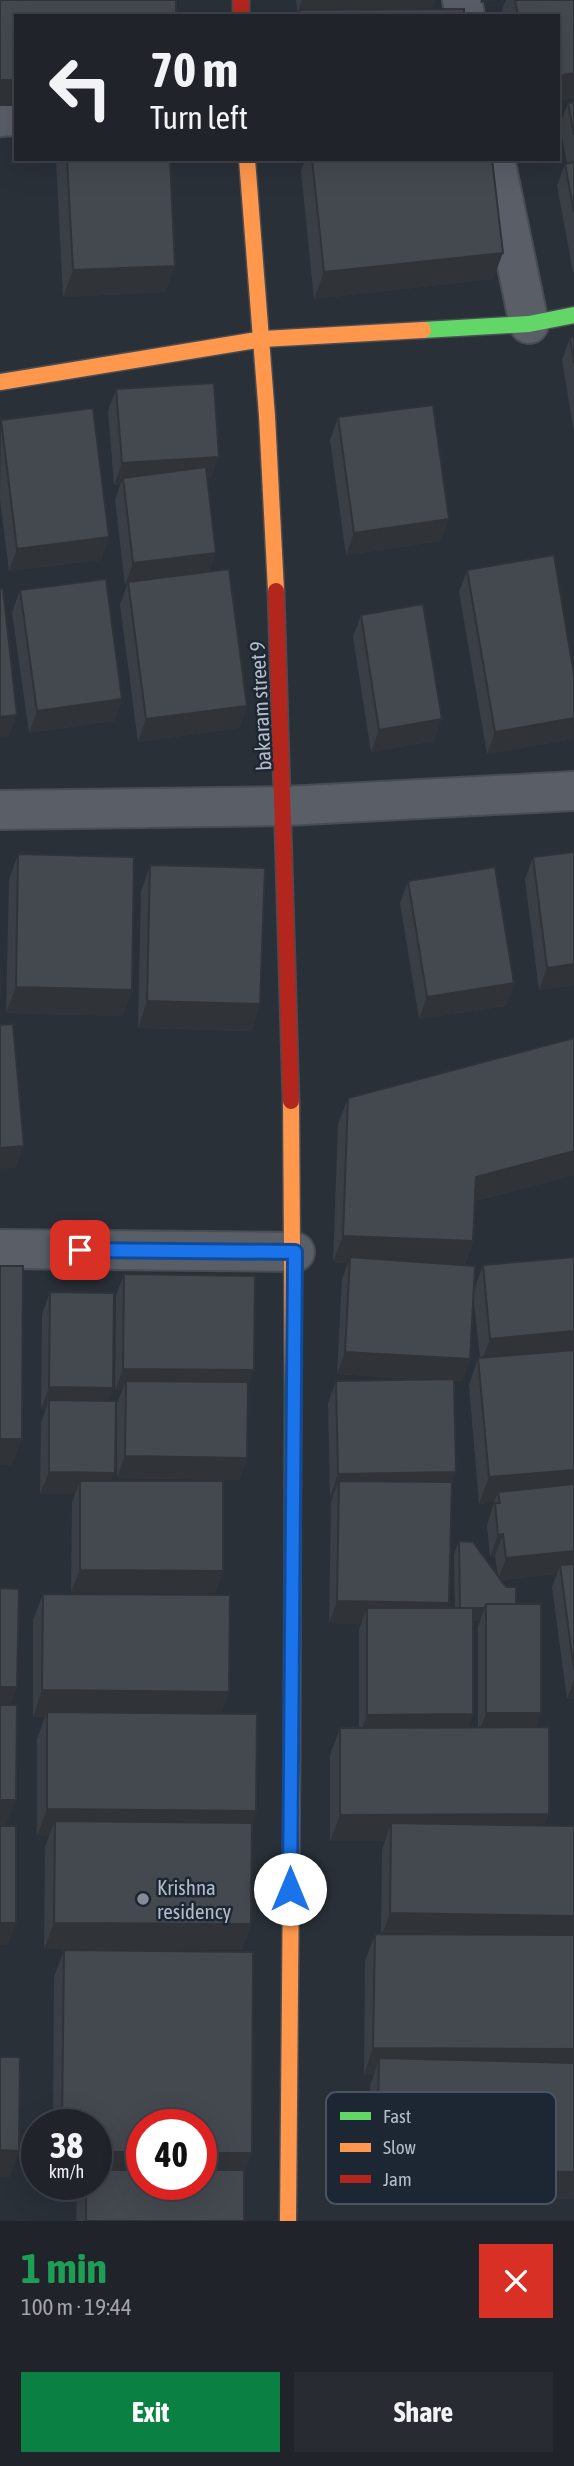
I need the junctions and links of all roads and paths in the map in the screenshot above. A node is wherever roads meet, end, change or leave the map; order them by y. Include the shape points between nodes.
1 (247, 161) edge
2 (495, 161) edge
3 (574, 315) edge
4 (529, 324) junction
5 (263, 339) junction
6 (0, 382) edge
7 (574, 791) edge
8 (286, 806) junction
9 (0, 810) edge
10 (0, 1249) edge
11 (295, 1252) junction
12 (288, 2221) edge

1 - 5 street, bakaram street 9
2 - 4 street
3 - 4 street
4 - 5 street
5 - 6 street
5 - 8 street, bakaram street 9
7 - 8 street
8 - 9 street
8 - 11 street, bakaram street 9
10 - 11 street
11 - 12 street, bakaram street 9

